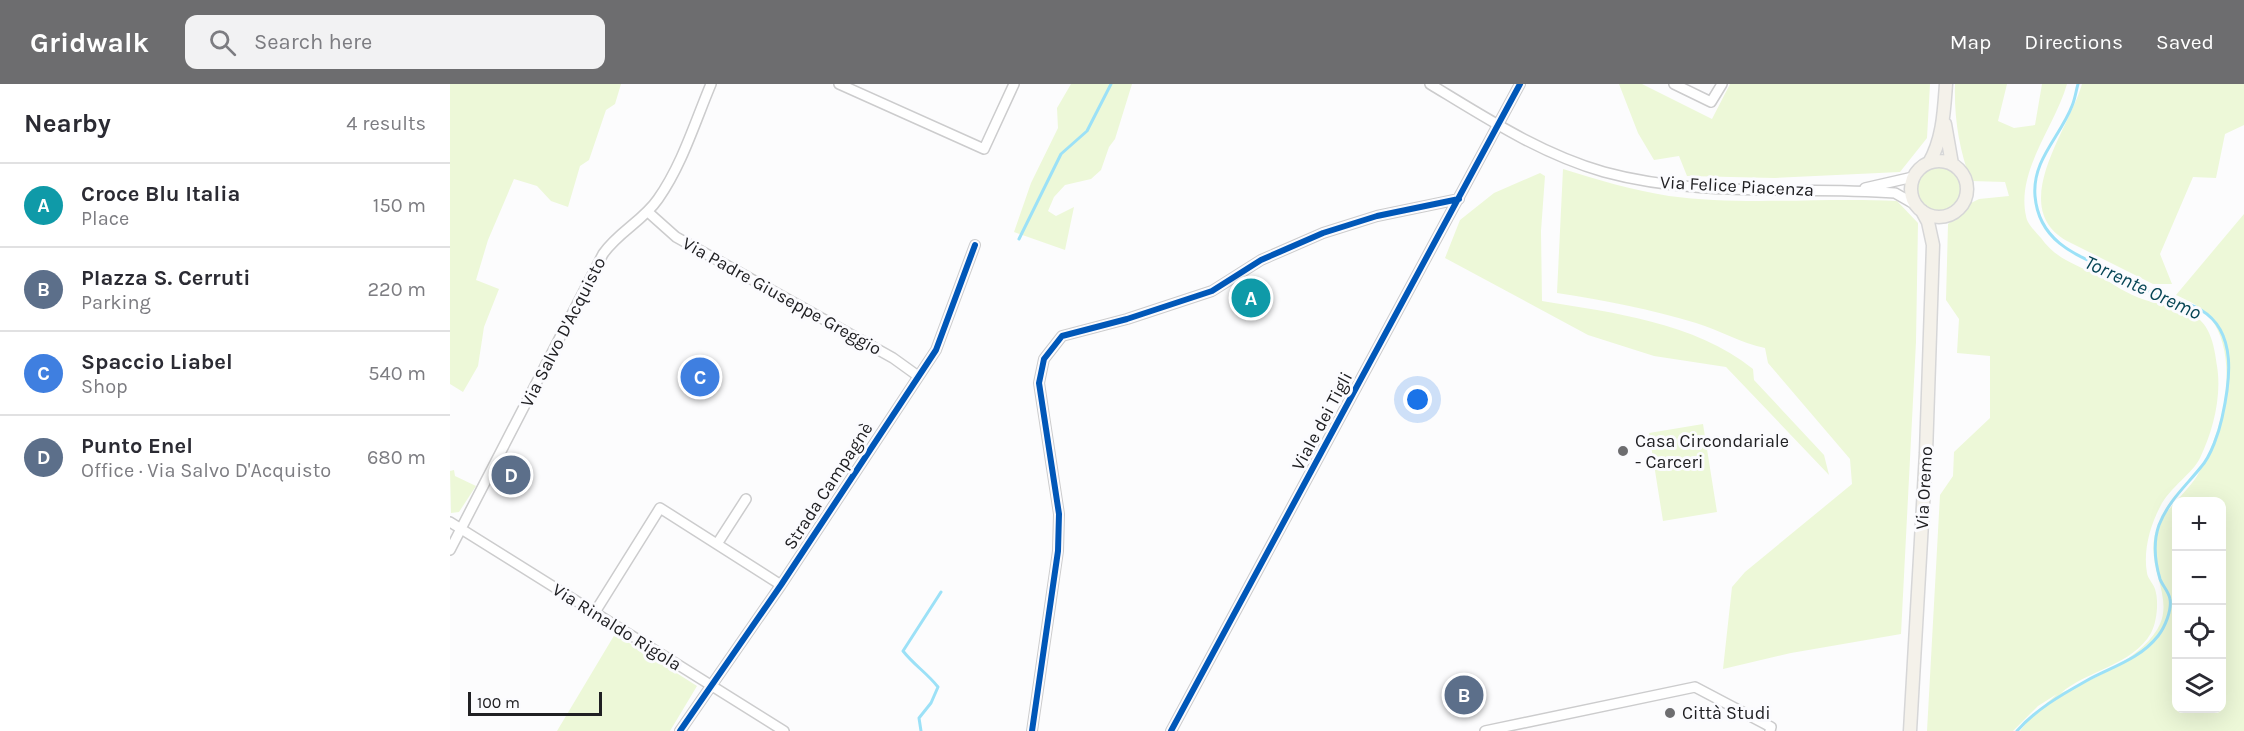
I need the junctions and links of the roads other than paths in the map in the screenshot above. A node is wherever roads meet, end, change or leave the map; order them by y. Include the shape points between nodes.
1 (711, 84) edge
2 (839, 84) edge
3 (1014, 84) edge
4 (1430, 84) edge
5 (1520, 84) edge
6 (1674, 84) edge
7 (1722, 84) edge
8 (1946, 84) edge
9 (1944, 112) junction
10 (1497, 125) junction
11 (1929, 163) junction
12 (1952, 164) junction
13 (1913, 177) junction
14 (1851, 191) junction
15 (1459, 199) junction
16 (1919, 208) junction
17 (648, 212) junction
18 (1946, 216) junction
19 (975, 244) dead end
20 (1934, 245) junction
21 (918, 376) junction
22 (746, 499) dead end
23 (450, 522) edge
24 (462, 529) junction
25 (717, 544) junction
26 (450, 550) edge
27 (781, 585) junction
28 (595, 612) junction
29 (712, 687) junction
30 (680, 731) edge
31 (784, 731) edge
32 (1032, 731) edge
33 (1171, 731) edge
34 (1485, 731) edge
35 (1770, 731) edge
36 (1910, 731) edge

1 - 17 street, Via Salvo D'Acquisto via 672,175
2 - 3 street via 984,149
4 - 10 street, Via Felice Piacenza
5 - 10 street, Viale dei Tigli
6 - 7 street via 1711,102
8 - 9 main road
9 - 11 main road via 1936,150
9 - 12 main road
10 - 14 street, Via Felice Piacenza via 1546,151 1604,172 1653,182 1702,188
10 - 15 street, Viale dei Tigli
11 - 12 main road
11 - 13 main road
12 - 18 main road via 1964,176 1966,193 1960,207
13 - 14 street, Via Felice Piacenza
13 - 16 main road via 1911,191
14 - 16 street, Via Felice Piacenza via 1895,193
15 - 32 street via 1377,216 1323,233 1261,260 1212,291 1062,336 1044,359 1039,383 1059,514 1058,551
15 - 33 street, Viale dei Tigli
16 - 18 main road
16 - 20 main road, Via Oremo via 1928,222
17 - 21 street, Via Padre Giuseppe Greggio via 676,237 893,358
17 - 24 street, Via Salvo D'Acquisto via 615,238 603,254
18 - 20 main road, Via Oremo
19 - 21 street, Strada Campagnè via 936,350
20 - 36 main road, Via Oremo
21 - 27 street, Strada Campagnè
22 - 25 street
23 - 24 street, Via Rinaldo Rigola
24 - 26 street, Via Salvo D'Acquisto
24 - 28 street, Via Rinaldo Rigola
25 - 27 street
25 - 28 street via 660,507
27 - 29 street, Strada Campagnè
28 - 29 street, Via Rinaldo Rigola
29 - 30 street, Strada Campagnè
29 - 31 street, Via Rinaldo Rigola
34 - 35 street via 1695,687 1771,727

